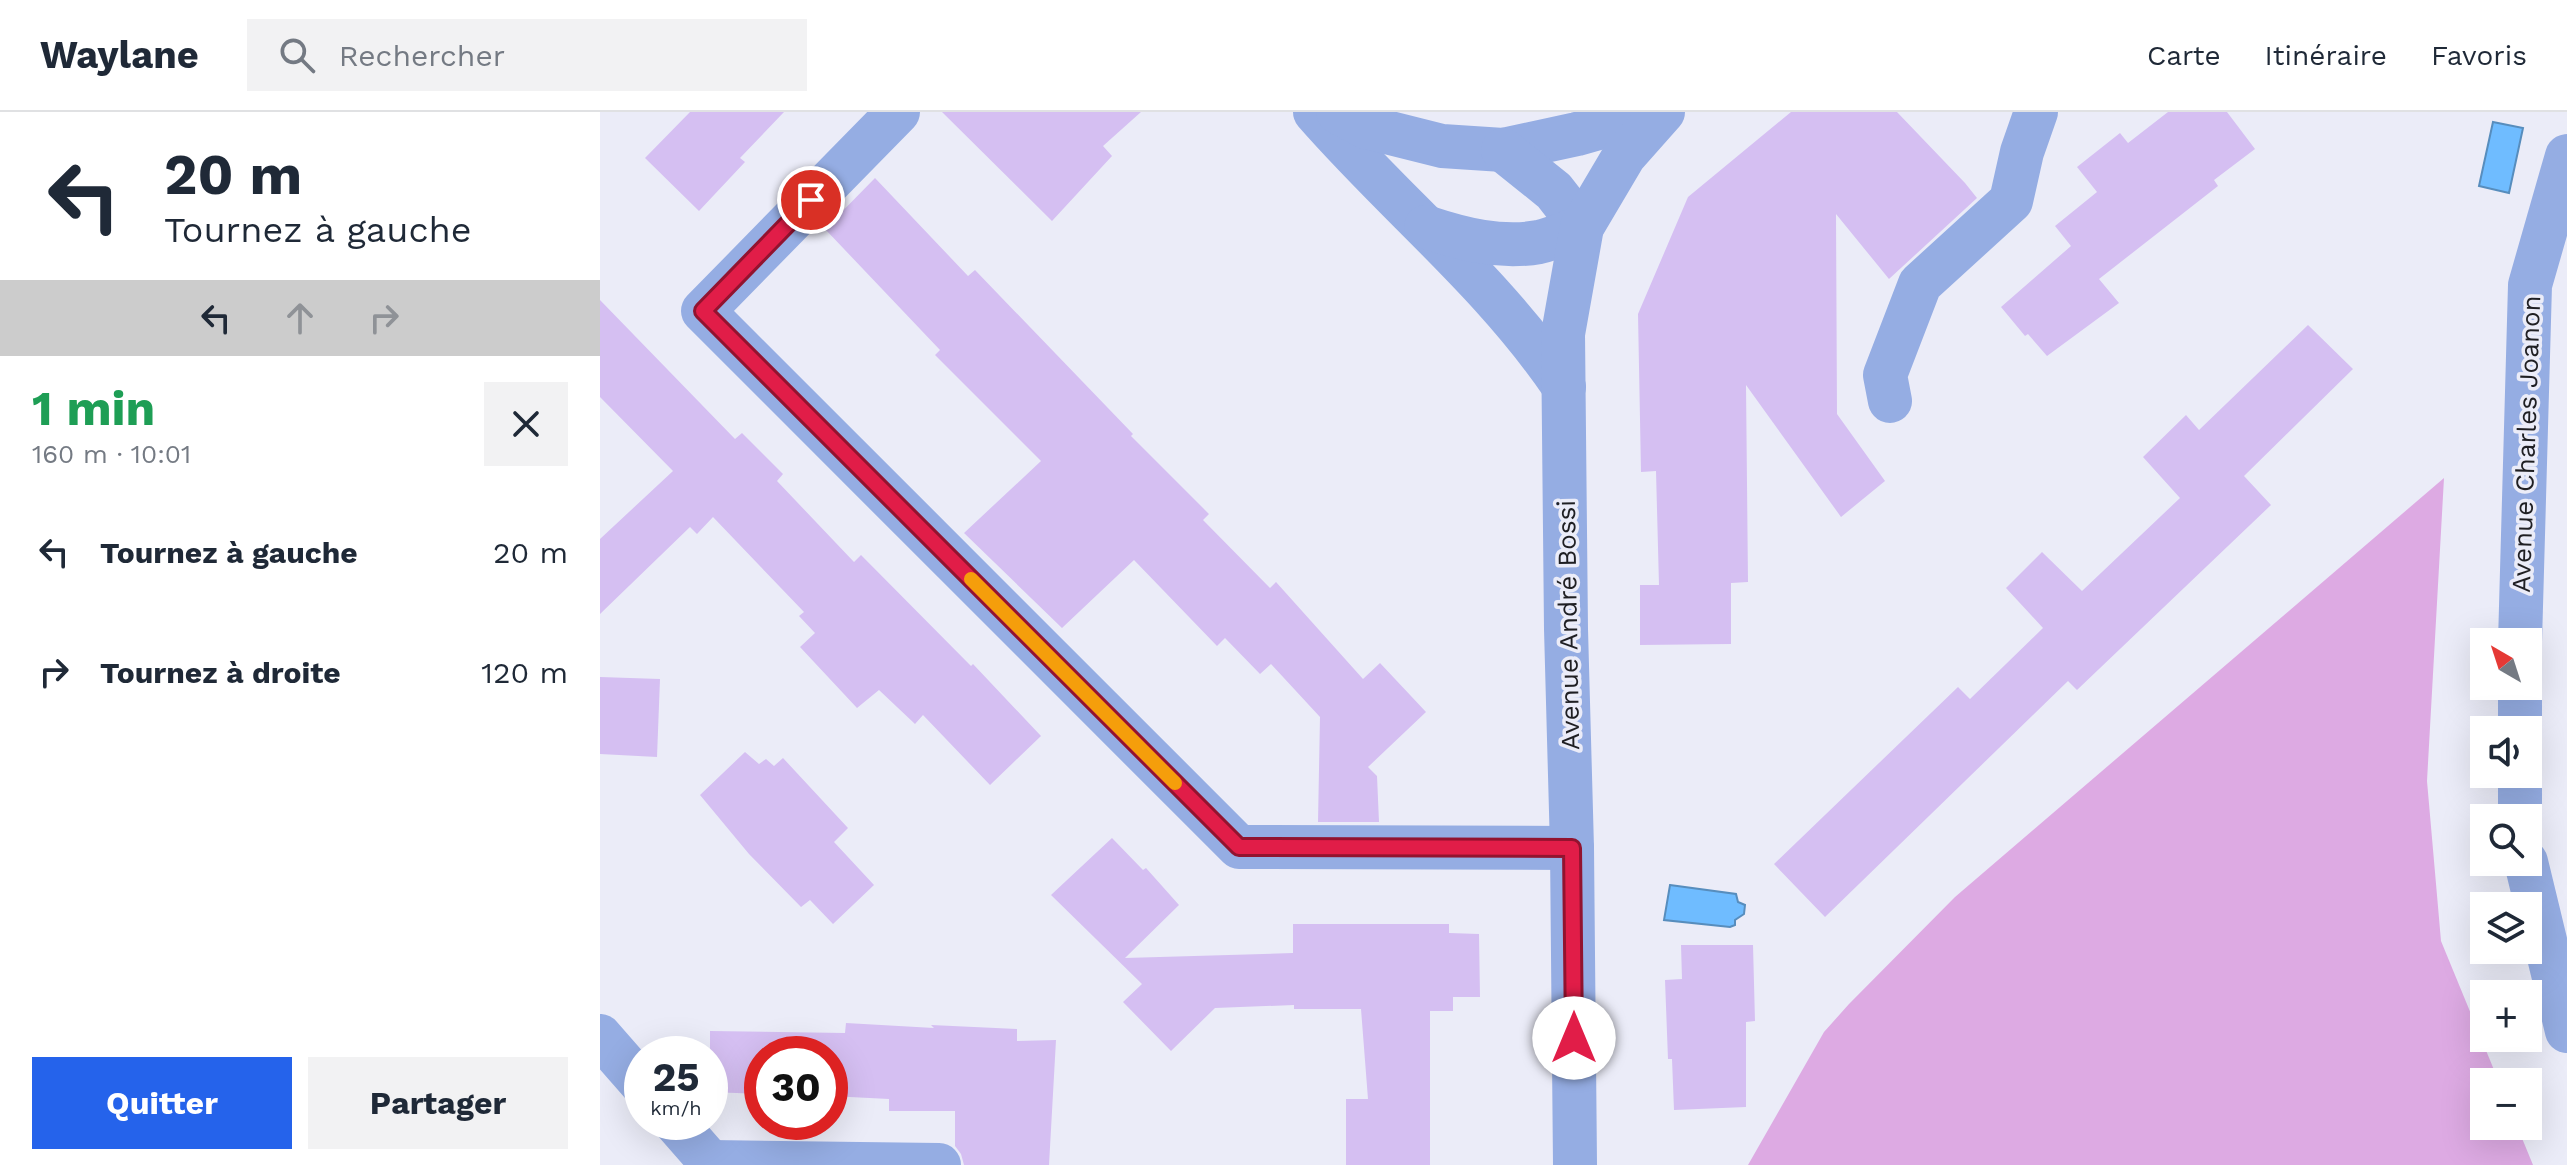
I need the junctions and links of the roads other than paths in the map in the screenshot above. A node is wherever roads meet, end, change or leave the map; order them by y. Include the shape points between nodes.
1 (898, 112) edge
2 (1315, 112) edge
3 (1338, 112) edge
4 (1654, 112) edge
5 (1663, 112) edge
6 (2036, 112) edge
7 (1503, 150) junction
8 (2567, 156) edge
9 (1426, 227) junction
10 (1582, 227) junction
11 (1564, 387) junction
12 (1890, 401) dead end
13 (2520, 628) edge
14 (1572, 848) junction
15 (2529, 876) edge
16 (2567, 1031) edge
17 (600, 1036) edge
18 (624, 1063) edge
19 (690, 1140) edge
20 (710, 1163) edge
21 (939, 1165) edge
22 (1575, 1165) edge

1 - 14 street via 703,311 1239,847
2 - 9 street
3 - 7 street via 1366,127 1442,146
4 - 7 street
5 - 10 street, Avenue André Bossi via 1624,156
6 - 12 street via 2011,201 1920,284 1885,375
7 - 10 street via 1554,191
8 - 13 street, Avenue Charles Joanon via 2530,285
9 - 10 street via 1495,243 1539,242
9 - 11 street via 1536,345
10 - 11 street, Avenue André Bossi via 1563,334
11 - 14 street, Avenue André Bossi
14 - 22 street, Avenue André Bossi
15 - 16 street
17 - 18 street
19 - 20 street
20 - 21 street

